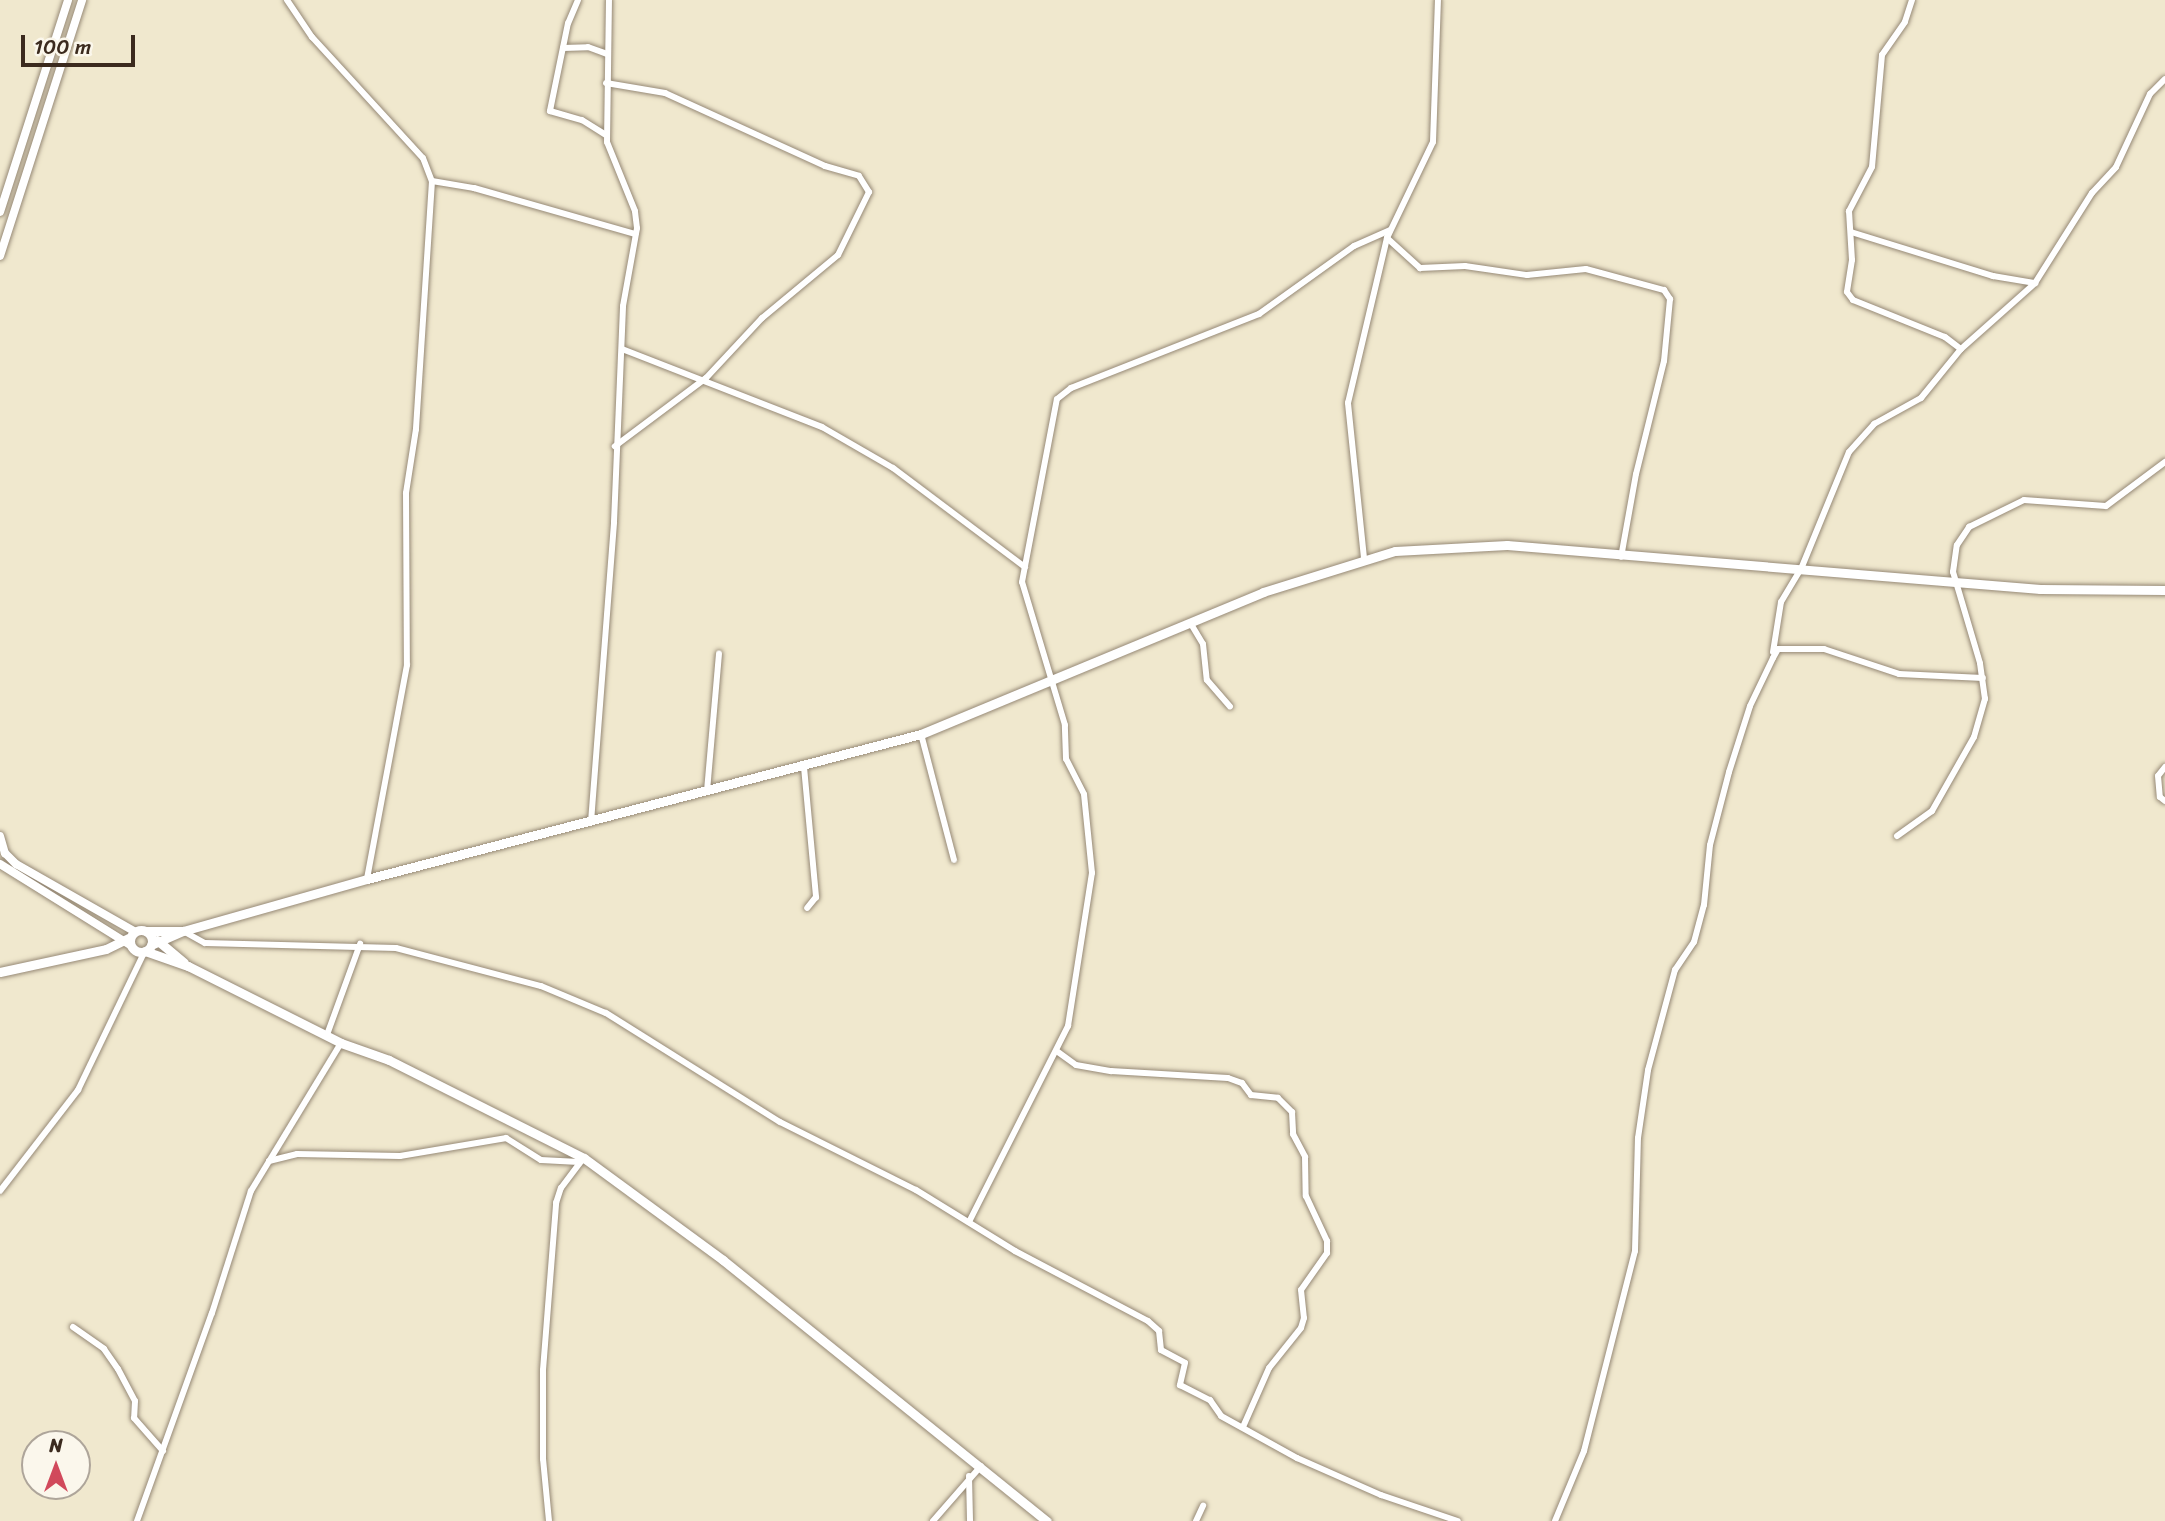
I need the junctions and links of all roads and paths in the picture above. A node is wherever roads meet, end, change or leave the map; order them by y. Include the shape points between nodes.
1 (68, 0) edge
2 (82, 0) edge
3 (287, 0) edge
4 (578, 0) edge
5 (609, 0) edge
6 (1438, 0) edge
7 (1912, 0) edge
8 (563, 48) junction
9 (607, 54) junction
10 (2165, 79) edge
11 (606, 83) junction
12 (606, 135) junction
13 (432, 181) junction
14 (0, 212) edge
15 (1390, 230) junction
16 (1851, 232) junction
17 (636, 234) junction
18 (1387, 238) junction
19 (0, 256) edge
20 (2035, 283) junction
21 (622, 349) junction
22 (1961, 349) junction
23 (706, 378) junction
24 (615, 446) junction
25 (2165, 462) edge
26 (1621, 557) junction
27 (1364, 558) junction
28 (1026, 566) junction
29 (1801, 569) junction
30 (1958, 583) junction
31 (2165, 590) edge
32 (1191, 624) junction
33 (719, 654) dead end
34 (1773, 658) junction
35 (1983, 678) junction
36 (1052, 680) junction
37 (1230, 706) dead end
38 (921, 734) junction
39 (804, 767) junction
40 (2165, 767) edge
41 (707, 793) junction
42 (2165, 801) edge
43 (591, 824) junction
44 (0, 836) edge
45 (1897, 836) dead end
46 (954, 860) dead end
47 (0, 864) edge
48 (367, 879) junction
49 (807, 908) dead end
50 (183, 932) junction
51 (130, 941) junction
52 (151, 941) junction
53 (360, 944) junction
54 (187, 966) junction
55 (0, 972) edge
56 (328, 1032) junction
57 (341, 1043) junction
58 (1058, 1052) junction
59 (581, 1160) junction
60 (269, 1161) junction
61 (0, 1191) edge
62 (969, 1222) junction
63 (74, 1327) dead end
64 (1243, 1427) junction
65 (163, 1451) junction
66 (981, 1466) junction
67 (969, 1476) junction
68 (1203, 1506) dead end
69 (137, 1521) edge
70 (549, 1521) edge
71 (933, 1521) edge
72 (970, 1521) edge
73 (1047, 1521) edge
74 (1196, 1521) edge
75 (1458, 1521) edge
76 (1555, 1521) edge

1 - 14 street
2 - 19 street
3 - 13 street via 312,37 423,158
4 - 8 street
5 - 9 street
6 - 15 street via 1433,142
7 - 16 street via 1905,22 1882,55 1872,167 1851,204
8 - 9 street via 588,47
8 - 12 street via 552,114 582,120
9 - 11 street
10 - 20 street via 2150,94 2116,167 2092,194
11 - 12 street
11 - 23 street via 665,93 866,182 867,203 838,255 762,318
12 - 17 street via 635,211
13 - 17 street via 474,188
13 - 48 street via 416,420 406,493 407,665
15 - 18 street
15 - 28 street via 1354,246 1259,314 1061,393
16 - 20 street via 1993,276
16 - 22 street via 1846,281 1853,300 1945,337
17 - 21 street via 624,297
18 - 26 street via 1420,268 1465,266 1527,275 1586,269 1664,290 1670,299 1664,361
18 - 27 street via 1348,403
20 - 22 street
21 - 23 street
21 - 24 street
22 - 29 street via 1921,398 1874,424 1849,452
23 - 24 street
23 - 28 street via 796,414 864,450
24 - 43 street
25 - 30 street via 2106,506 2024,500 1969,527 1957,545 1954,572
26 - 27 main road via 1481,545 1395,551
26 - 29 main road
27 - 32 main road via 1263,592
28 - 36 street via 1023,588
29 - 30 main road
29 - 34 street via 1782,602
30 - 31 main road
30 - 35 street
32 - 36 main road
32 - 37 street via 1203,643 1208,680
33 - 41 street
34 - 35 street via 1778,649 1824,649 1899,674
34 - 76 street via 1750,706 1728,772 1710,845 1709,883 1698,930 1675,970 1648,1070 1639,1138 1635,1251 1584,1451
35 - 45 street via 1985,699 1977,728 1951,779 1932,811
36 - 38 main road
36 - 58 street via 1068,740 1066,759 1084,794 1091,873 1072,1009
38 - 39 main road
38 - 46 street
39 - 41 main road
39 - 49 street via 816,897
40 - 42 street via 2158,776 2160,797
41 - 43 main road
43 - 48 main road
44 - 51 street via 5,853 16,864
47 - 51 street
48 - 50 main road
50 - 52 main road
50 - 52 main road
50 - 53 street via 205,943
51 - 52 main road
51 - 52 main road
51 - 55 main road
52 - 54 main road
52 - 54 main road
52 - 61 street via 78,1090
53 - 56 street
53 - 62 street via 396,948 541,986 606,1013 780,1122 853,1156
54 - 56 main road
56 - 57 main road
57 - 59 main road via 389,1060
57 - 60 street
58 - 62 street
58 - 64 street via 1076,1065 1111,1071 1228,1077 1251,1095 1279,1098 1292,1112 1293,1134 1305,1157 1306,1196 1327,1241 1327,1253 1301,1290 1301,1328 1269,1368
59 - 60 street via 541,1160 506,1138 400,1156 297,1154
59 - 66 main road via 723,1260
59 - 70 street via 556,1203 543,1370
60 - 65 street via 239,1220 212,1314
62 - 64 street via 1154,1325 1161,1350 1185,1363 1183,1388 1210,1400 1216,1412
63 - 65 street via 104,1349 135,1401 134,1418
64 - 75 street via 1381,1495
65 - 69 street
66 - 67 street
66 - 73 main road
67 - 71 street
67 - 72 street
68 - 74 street

